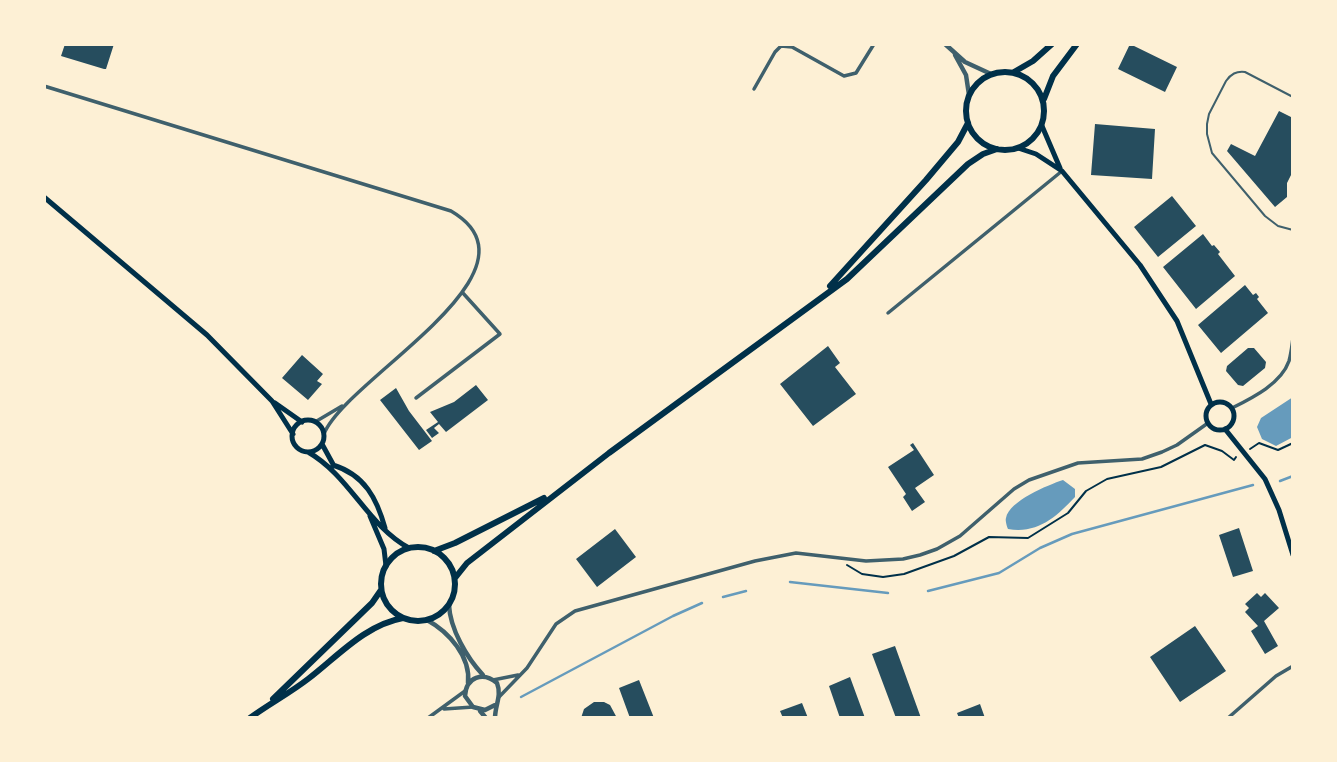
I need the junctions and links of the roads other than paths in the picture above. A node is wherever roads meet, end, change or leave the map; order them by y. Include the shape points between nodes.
1 (874, 44) edge
2 (945, 44) edge
3 (1052, 44) edge
4 (1077, 44) edge
5 (953, 52) junction
6 (1014, 72) junction
7 (991, 74) junction
8 (44, 86) edge
9 (754, 89) dead end
10 (969, 95) junction
11 (1293, 97) edge
12 (1044, 101) junction
13 (968, 123) junction
14 (1042, 125) junction
15 (1018, 148) junction
16 (997, 149) junction
17 (1062, 171) junction
18 (44, 197) edge
19 (1293, 230) edge
20 (462, 292) junction
21 (822, 295) junction
22 (888, 313) dead end
23 (1293, 338) edge
24 (416, 398) dead end
25 (272, 401) junction
26 (1211, 404) junction
27 (344, 406) junction
28 (1232, 408) junction
29 (302, 422) junction
30 (315, 422) junction
31 (1208, 424) junction
32 (1225, 429) junction
33 (293, 434) junction
34 (324, 434) junction
35 (323, 444) junction
36 (308, 452) junction
37 (333, 465) junction
38 (338, 475) junction
39 (558, 491) junction
40 (368, 513) junction
41 (386, 531) junction
42 (410, 548) junction
43 (434, 551) junction
44 (1293, 555) edge
45 (386, 566) junction
46 (455, 578) junction
47 (382, 590) junction
48 (449, 605) junction
49 (403, 618) junction
50 (427, 620) junction
51 (1293, 666) edge
52 (520, 674) junction
53 (484, 676) junction
54 (493, 680) junction
55 (468, 683) junction
56 (465, 691) junction
57 (499, 697) junction
58 (495, 705) junction
59 (267, 706) junction
60 (473, 707) junction
61 (442, 710) junction
62 (479, 710) junction
63 (250, 718) edge
64 (428, 718) edge
65 (486, 718) edge
66 (495, 718) edge
67 (1228, 718) edge

1 - 9 street via 856,73 844,76 792,47 781,46
2 - 5 street
3 - 6 main road
4 - 12 main road via 1054,76
5 - 7 street
5 - 10 street via 966,75
6 - 7 main road
6 - 12 main road via 1032,82
7 - 10 main road
8 - 20 street via 451,211 469,222 480,246 475,273
10 - 13 main road
11 - 19 lane via 1239,71 1229,77 1207,124 1212,153 1268,220
12 - 14 main road
13 - 16 main road via 979,140
13 - 21 main road via 926,180
14 - 15 main road
14 - 17 main road
15 - 16 main road
15 - 17 main road
16 - 21 main road via 968,164 869,260
17 - 22 street
17 - 26 main road via 1165,300
18 - 25 main road via 192,320
20 - 24 street via 500,334
20 - 27 street via 418,340
21 - 39 main road
23 - 28 street via 1289,362 1280,375 1252,399
25 - 29 main road
25 - 33 main road
26 - 28 main road via 1220,401
26 - 31 main road
27 - 30 street
27 - 34 street
28 - 32 main road via 1233,420
29 - 30 main road
29 - 33 main road
30 - 34 main road
31 - 32 main road
31 - 52 street via 1152,456 1078,463 1029,480 937,549 903,559 840,559 796,553 575,611 556,624
32 - 44 main road via 1272,492
33 - 36 main road via 296,447
34 - 35 main road
35 - 36 main road
35 - 37 main road
36 - 38 main road
37 - 38 main road
37 - 41 main road via 352,473 371,494
38 - 40 main road
39 - 43 main road
39 - 46 main road via 467,563
40 - 41 main road
40 - 45 main road via 384,549
41 - 42 main road
42 - 43 main road
42 - 45 main road
43 - 46 main road via 448,562
45 - 47 main road
46 - 48 main road
47 - 49 main road via 389,607
47 - 59 main road
48 - 50 main road
48 - 53 street via 464,648
49 - 50 main road
49 - 59 main road via 354,641
50 - 55 street via 447,635 463,657
51 - 67 street
52 - 54 street
52 - 57 street
53 - 54 street
53 - 55 street
54 - 57 street
55 - 56 street
56 - 60 street
56 - 61 street
57 - 58 street
58 - 62 street
58 - 66 street
59 - 63 main road
60 - 61 street
60 - 62 street
61 - 64 street
62 - 65 street

